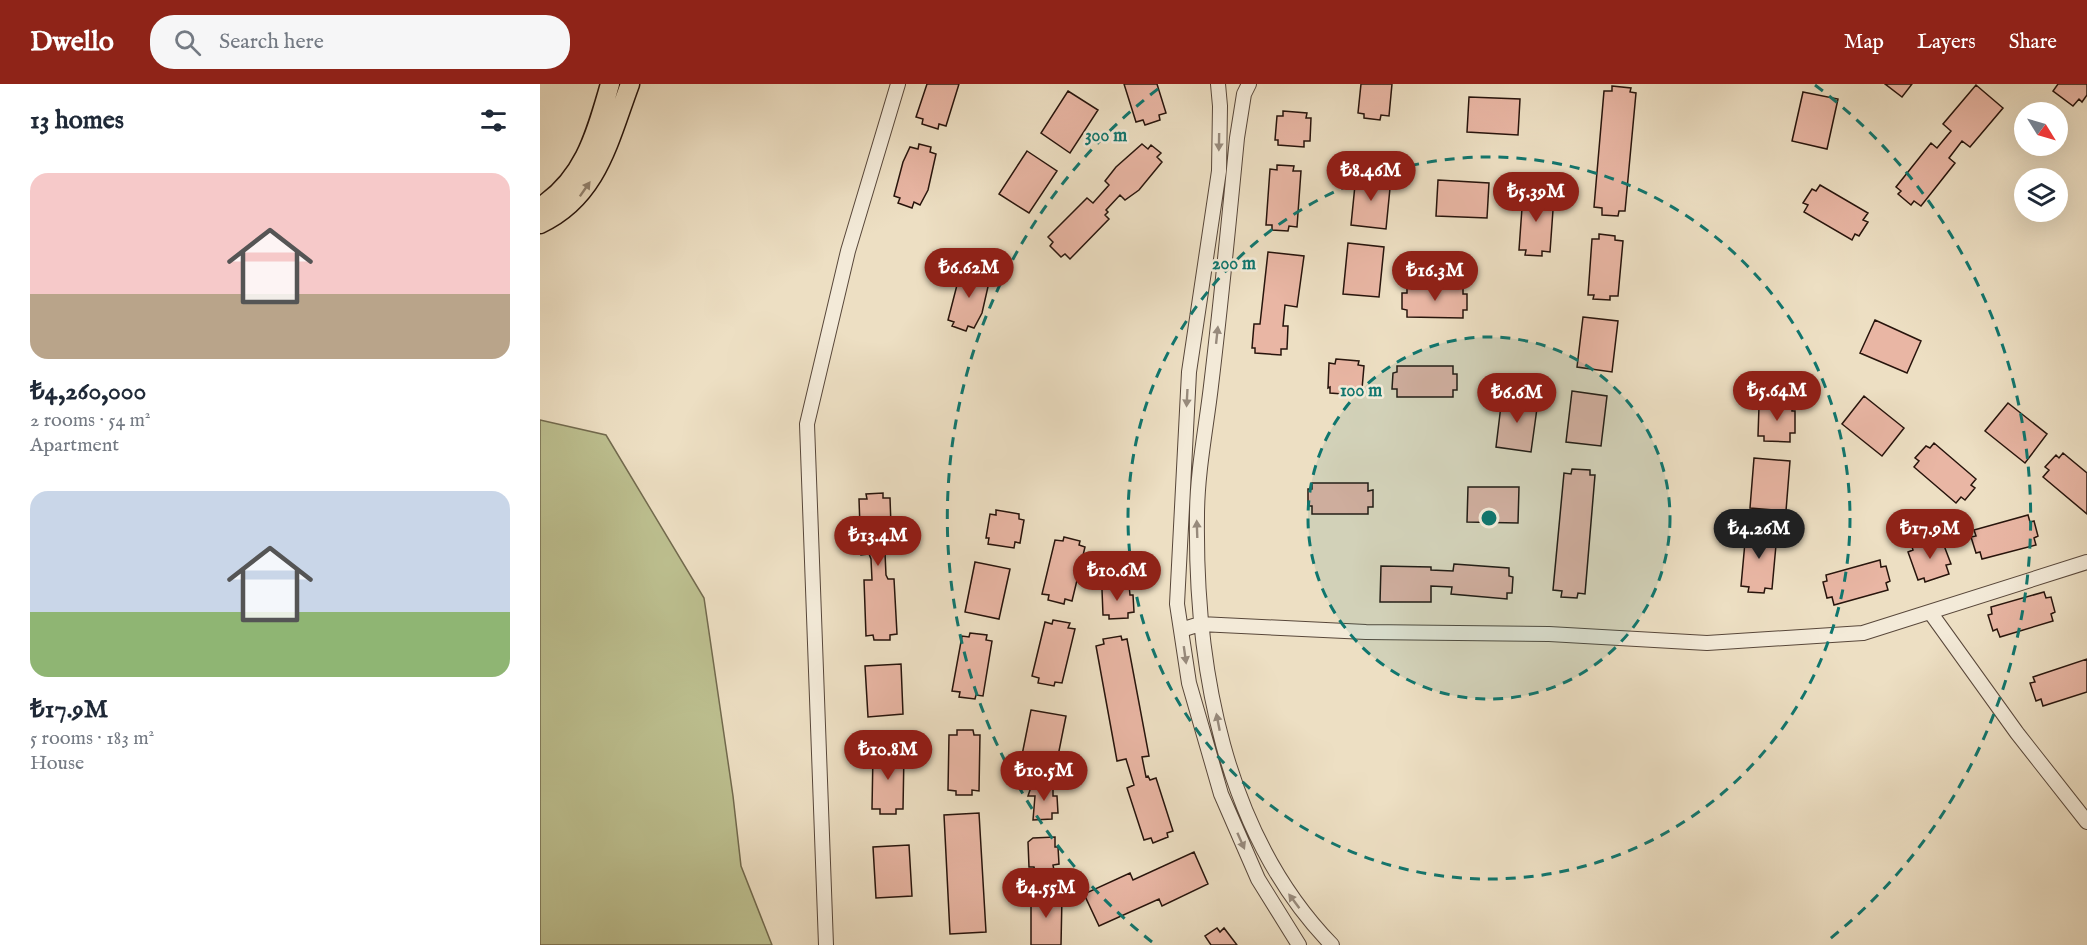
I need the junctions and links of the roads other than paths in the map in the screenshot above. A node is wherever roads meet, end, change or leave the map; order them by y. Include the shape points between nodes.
1 (610, 84) edge
2 (630, 84) edge
3 (898, 84) edge
4 (1218, 84) edge
5 (1249, 84) edge
6 (540, 207) edge
7 (540, 224) edge
8 (2087, 562) edge
9 (1930, 612) junction
10 (1200, 624) junction
11 (1181, 630) junction
12 (2087, 822) edge
13 (826, 945) edge
14 (1299, 945) edge
15 (1332, 945) edge

1 - 6 main road via 591,148 560,194
7 -> 2 main road via 576,202 589,184
3 - 13 street via 848,251 807,424
4 -> 11 street via 1219,171 1189,372 1177,604
10 -> 5 street via 1197,514 1237,138
8 - 9 street
9 - 10 street via 1863,633 1707,643 1549,634 1366,632
9 - 12 street
10 - 11 street
15 -> 10 street via 1288,893 1249,817 1224,750
11 -> 14 street via 1189,683 1221,795 1258,879

